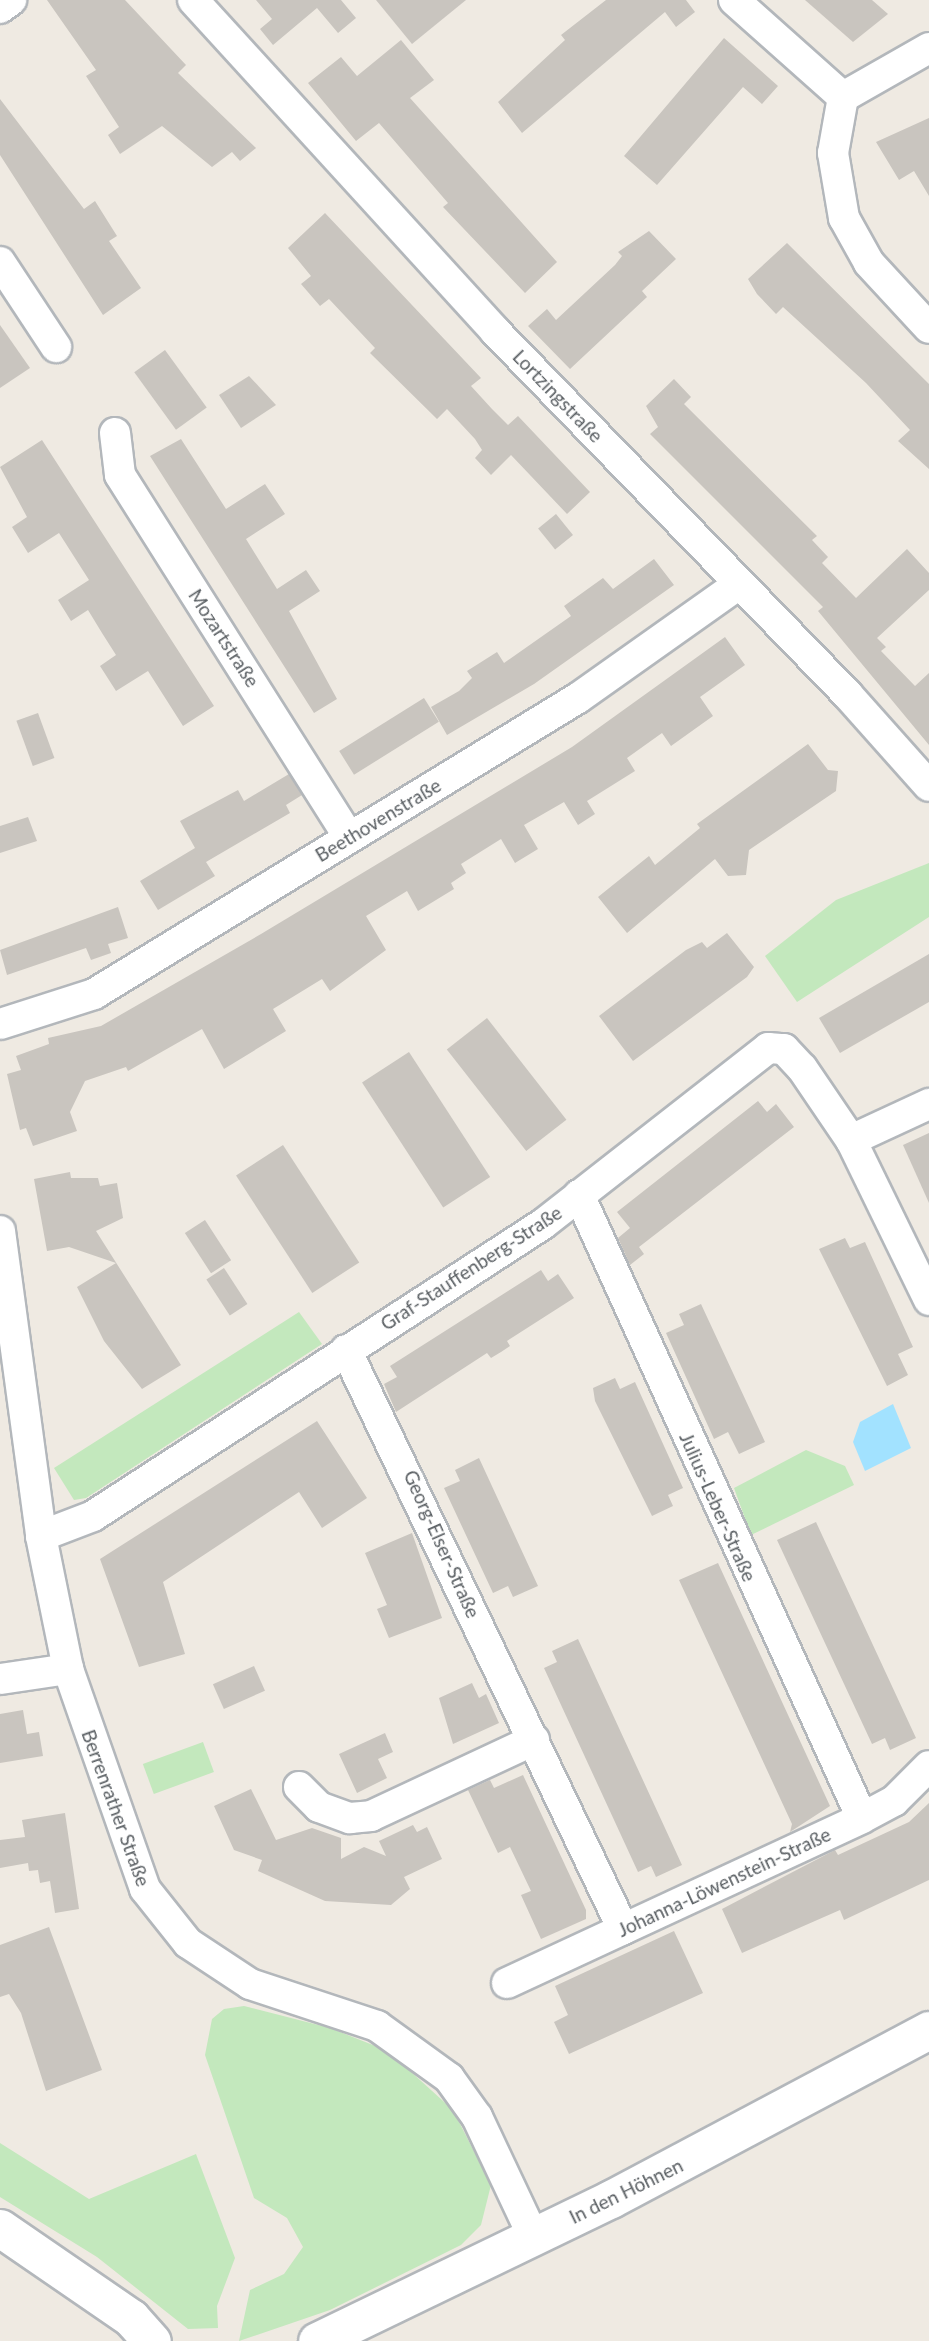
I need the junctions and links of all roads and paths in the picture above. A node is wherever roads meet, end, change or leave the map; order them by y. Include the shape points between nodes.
1 (12, 0) edge
2 (193, 0) edge
3 (734, 0) edge
4 (0, 8) edge
5 (929, 48) edge
6 (843, 97) junction
7 (0, 262) edge
8 (929, 328) edge
9 (56, 347) dead end
10 (115, 433) dead end
11 (739, 584) junction
12 (929, 786) edge
13 (349, 837) junction
14 (0, 1024) edge
15 (929, 1104) edge
16 (851, 1140) junction
17 (579, 1195) junction
18 (0, 1231) edge
19 (929, 1300) edge
20 (346, 1350) junction
21 (41, 1536) junction
22 (68, 1669) junction
23 (0, 1679) edge
24 (534, 1740) junction
25 (929, 1766) edge
26 (299, 1787) dead end
27 (862, 1818) junction
28 (623, 1929) junction
29 (507, 1983) dead end
30 (929, 2030) edge
31 (0, 2228) edge
32 (533, 2236) junction
33 (152, 2341) edge
34 (317, 2341) edge

1 - 4 street
2 - 11 street, Lortzingstraße via 495,331
3 - 6 street
5 - 6 street
6 - 8 street via 833,153 844,218 869,263
7 - 9 street
10 - 13 street, Mozartstraße via 120,475
11 - 12 street, Lortzingstraße
11 - 13 street, Beethovenstraße via 578,698
13 - 14 street, Beethovenstraße via 94,994
15 - 16 street
16 - 17 street, Graf-Stauffenberg-Straße via 802,1068 784,1049 768,1048
16 - 19 street, Graf-Stauffenberg-Straße
17 - 20 street, Graf-Stauffenberg-Straße
17 - 27 street, Julius-Leber-Straße
18 - 21 street, Berrenrather Straße
20 - 21 street, Graf-Stauffenberg-Straße via 93,1516
20 - 24 street, Georg-Elser-Straße
21 - 22 street, Berrenrather Straße
22 - 23 street
22 - 32 street, Berrenrather Straße via 116,1819 163,1919 250,1984 377,2026 414,2047 449,2078 477,2117
24 - 26 street via 371,1816 350,1818 319,1807
24 - 28 street, Georg-Elser-Straße
25 - 27 street, Johanna-Löwenstein-Straße via 894,1801
27 - 28 street, Johanna-Löwenstein-Straße
28 - 29 street, Johanna-Löwenstein-Straße
30 - 32 street, In den Höhnen via 838,2083
31 - 33 street via 111,2303
32 - 34 street, In den Höhnen

